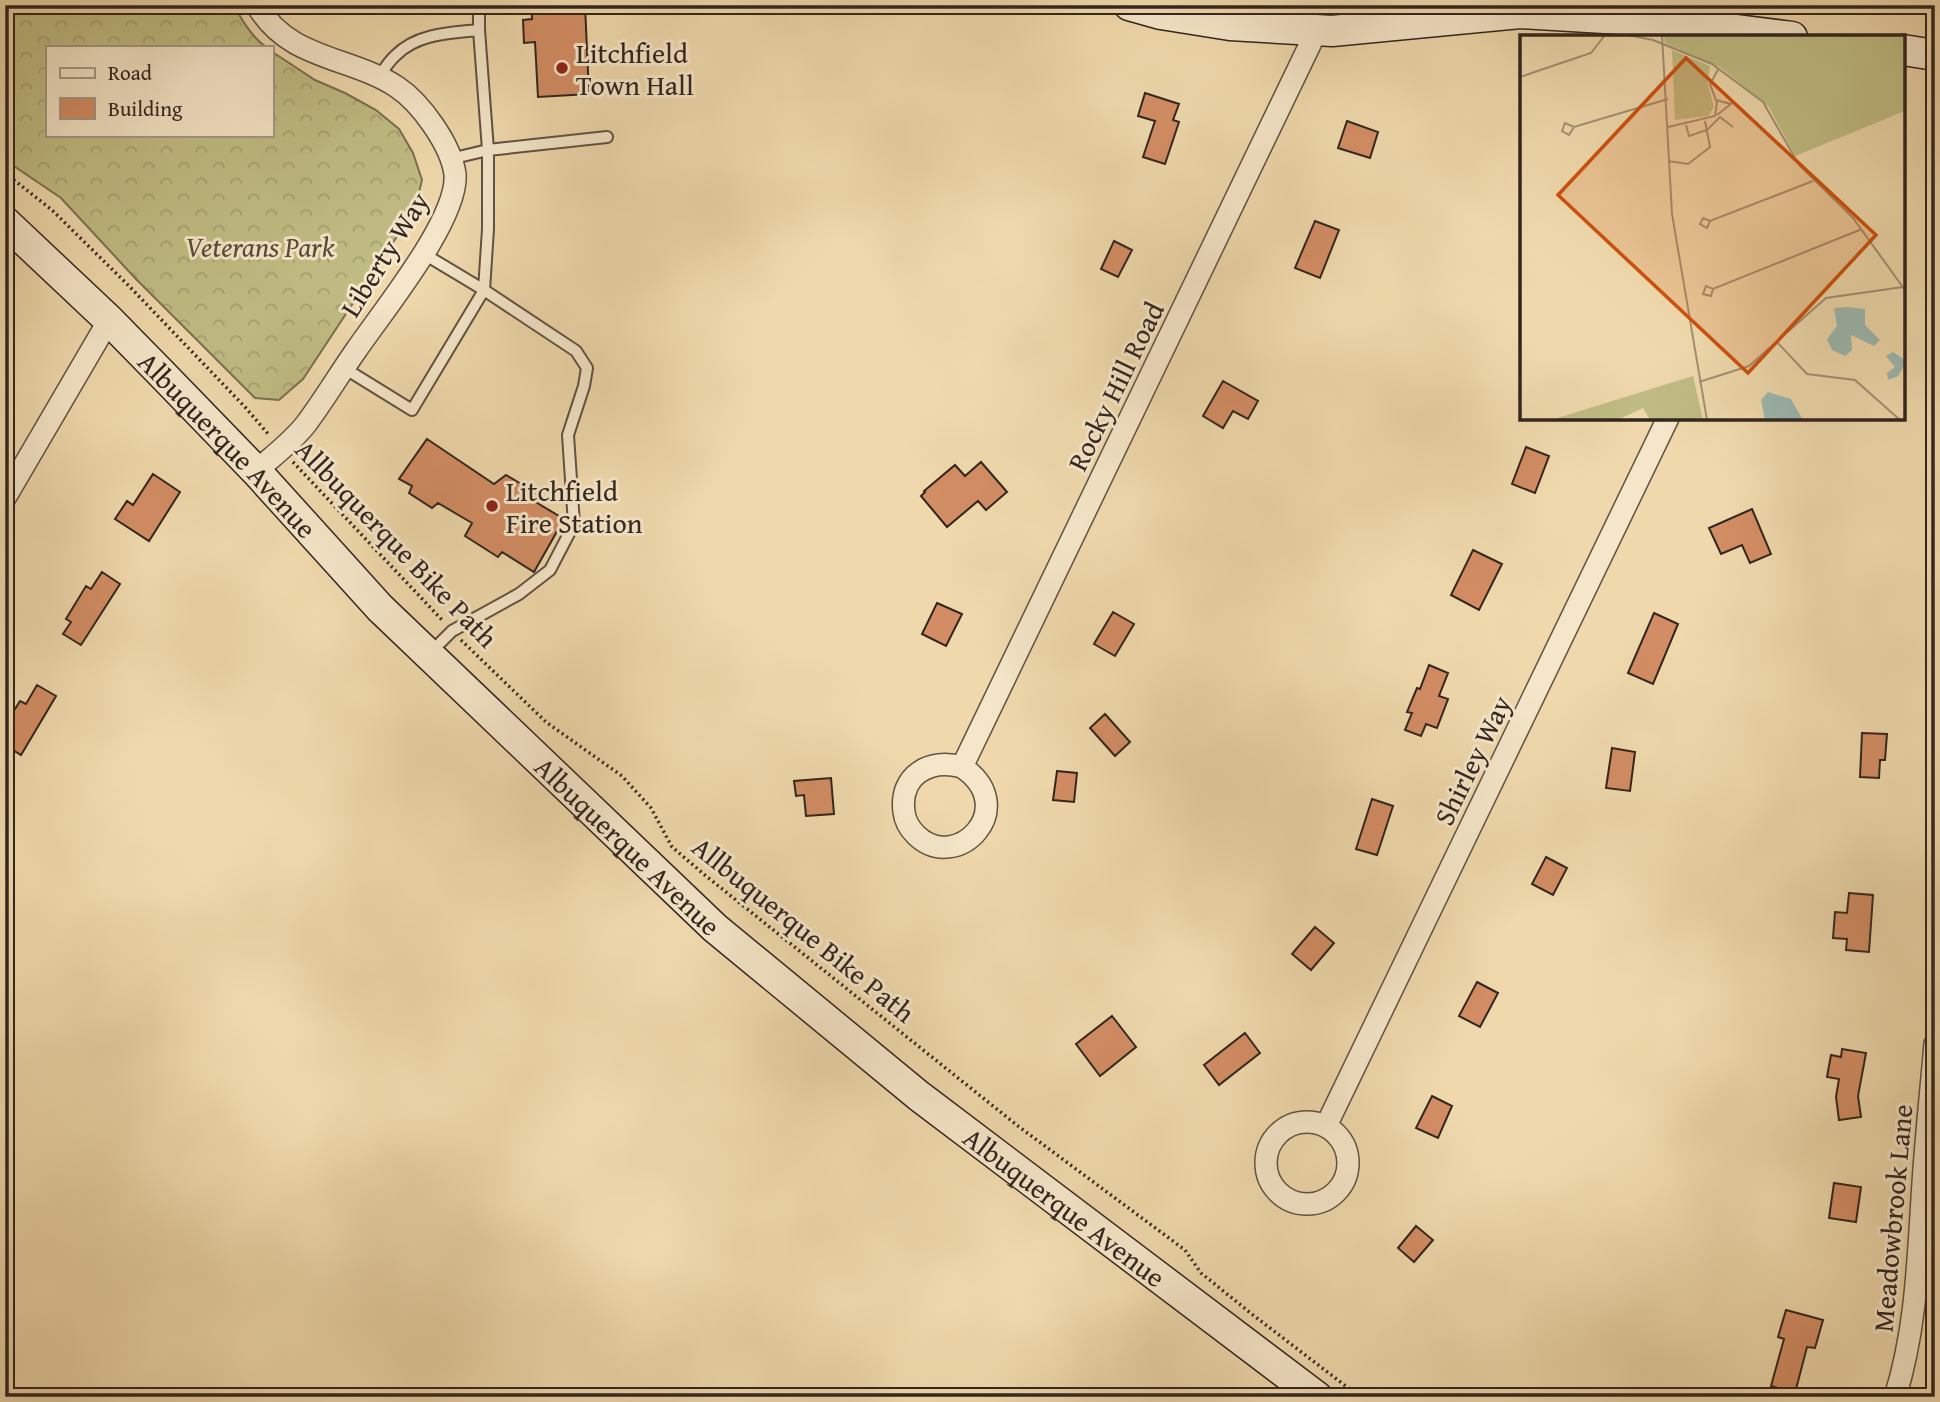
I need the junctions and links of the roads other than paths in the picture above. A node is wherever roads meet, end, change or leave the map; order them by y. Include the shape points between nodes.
1 (257, 5) edge
2 (479, 5) edge
3 (1129, 5) edge
4 (480, 30) junction
5 (1317, 30) junction
6 (1776, 35) edge
7 (1905, 50) edge
8 (1935, 55) edge
9 (379, 77) junction
10 (607, 137) dead end
11 (488, 150) junction
12 (450, 159) junction
13 (5, 222) edge
14 (424, 254) junction
15 (484, 290) junction
16 (109, 320) junction
17 (344, 368) junction
18 (1667, 420) edge
19 (256, 471) junction
20 (5, 498) edge
21 (429, 654) junction
22 (962, 767) dead end
23 (1935, 1044) edge
24 (1933, 1091) edge
25 (1326, 1126) dead end
26 (1317, 1397) edge
27 (1895, 1397) edge

1 - 9 street, Liberty Way via 268,23 300,46
2 - 4 lane
3 - 5 street via 1230,25
4 - 9 lane via 418,40 394,56
4 - 11 lane
5 - 6 street via 1520,13 1672,22
5 - 22 street, Rocky Hill Road
7 - 8 street
9 - 12 street, Liberty Way via 419,107 436,128
10 - 11 lane
11 - 12 lane
11 - 15 lane
12 - 14 street, Liberty Way via 455,174 453,193
13 - 16 street, Albuquerque Avenue
14 - 15 lane
14 - 17 street, Liberty Way
15 - 17 lane via 412,410
15 - 21 lane via 576,351 587,368 568,435 574,524 550,570 519,594 452,631
16 - 19 street, Albuquerque Avenue
16 - 20 street
17 - 19 street, Liberty Way via 305,425
18 - 25 street, Shirley Way
19 - 21 street, Albuquerque Avenue via 380,608
21 - 26 street, Albuquerque Avenue via 715,928 919,1096
23 - 24 street, Meadowbrook Lane
24 - 27 street, Meadowbrook Lane via 1916,1293 1906,1362

